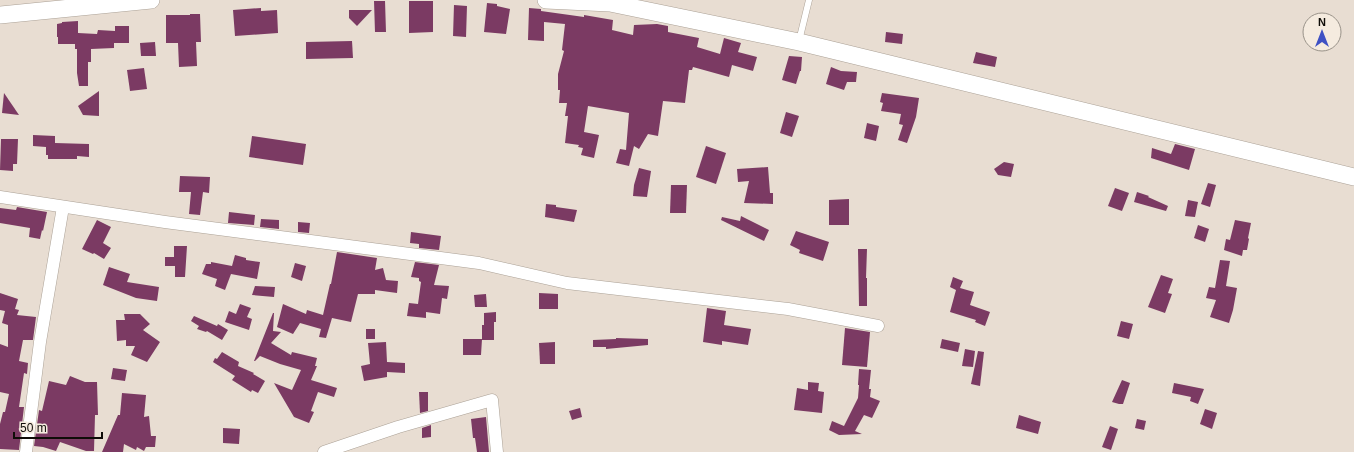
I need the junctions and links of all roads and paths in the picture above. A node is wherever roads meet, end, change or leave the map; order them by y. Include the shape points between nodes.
1 (151, 0) edge
2 (546, 0) edge
3 (809, 0) edge
4 (606, 1) edge
5 (67, 4) edge
6 (0, 15) edge
7 (799, 42) junction
8 (1354, 176) edge
9 (0, 197) edge
10 (63, 207) junction
11 (878, 326) dead end
12 (26, 452) edge
13 (324, 452) edge
14 (497, 452) edge

1 - 5 main road
2 - 4 main road
3 - 7 lane
4 - 7 main road
5 - 6 main road
7 - 8 main road
9 - 10 street
10 - 11 street via 479,263 567,283 788,310
10 - 12 street via 40,342
13 - 14 street via 398,427 492,400

